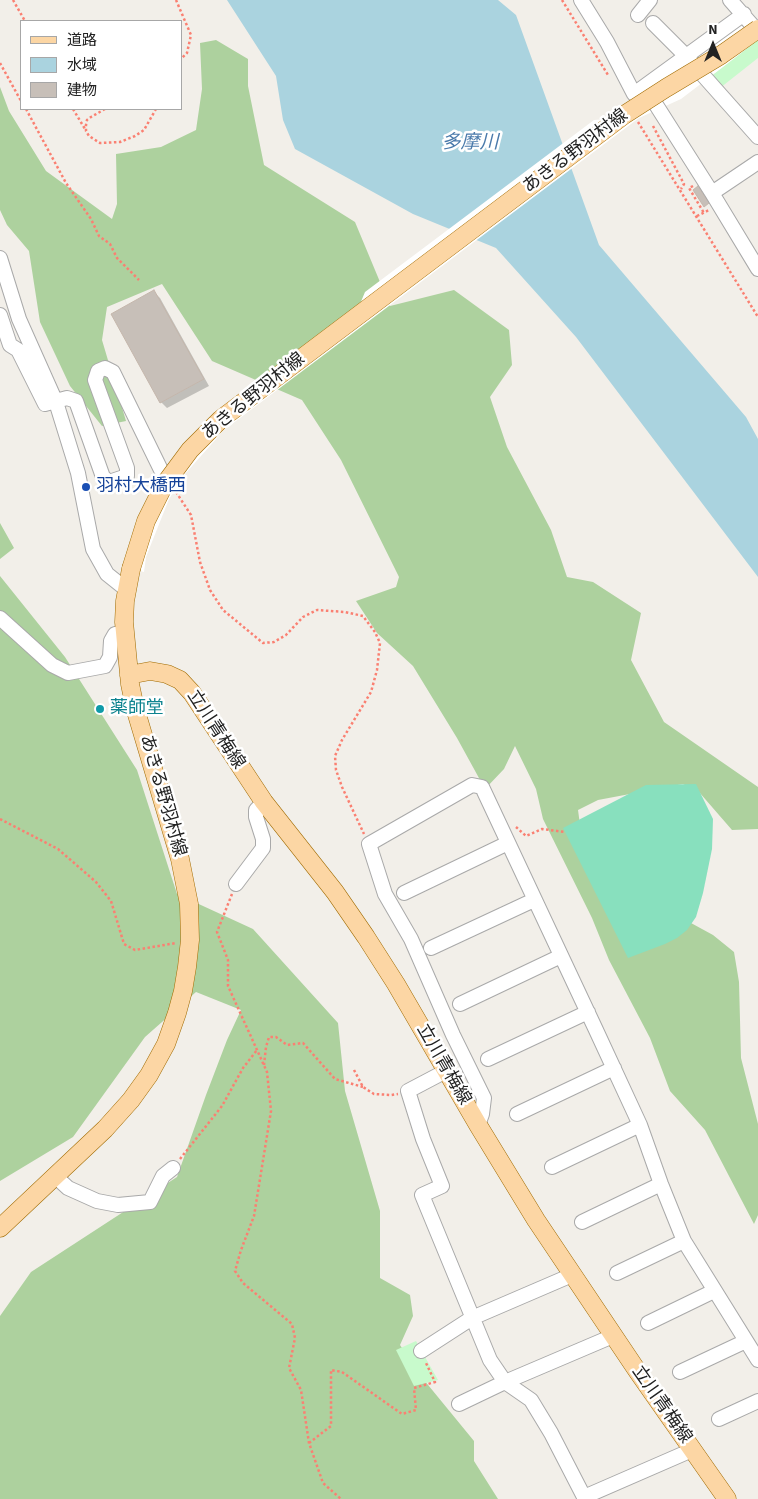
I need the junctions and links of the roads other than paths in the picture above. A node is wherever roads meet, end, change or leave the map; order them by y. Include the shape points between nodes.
1 (582, 0) edge
2 (650, 0) edge
3 (730, 0) edge
4 (744, 14) junction
5 (638, 15) dead end
6 (653, 23) dead end
7 (758, 31) edge
8 (686, 56) junction
9 (645, 86) junction
10 (758, 137) edge
11 (758, 162) edge
12 (712, 193) junction
13 (0, 258) edge
14 (758, 270) edge
15 (0, 315) edge
16 (56, 402) junction
17 (161, 470) road end
18 (127, 590) junction
19 (0, 618) edge
20 (124, 632) junction
21 (129, 675) junction
22 (264, 802) junction
23 (508, 843) junction
24 (236, 884) road end
25 (404, 893) dead end
26 (534, 900) junction
27 (432, 948) dead end
28 (561, 956) junction
29 (460, 1004) dead end
30 (588, 1012) junction
31 (488, 1059) dead end
32 (614, 1068) junction
33 (446, 1071) junction
34 (517, 1114) dead end
35 (478, 1125) junction
36 (640, 1125) junction
37 (552, 1167) dead end
38 (173, 1168) road end
39 (55, 1176) junction
40 (660, 1184) junction
41 (582, 1222) dead end
42 (0, 1228) edge
43 (684, 1241) junction
44 (617, 1273) dead end
45 (572, 1275) junction
46 (714, 1292) junction
47 (472, 1318) junction
48 (648, 1323) dead end
49 (614, 1336) junction
50 (746, 1341) junction
51 (421, 1351) road end
52 (758, 1360) edge
53 (680, 1372) dead end
54 (505, 1382) junction
55 (758, 1401) edge
56 (459, 1404) dead end
57 (719, 1419) dead end
58 (692, 1450) junction
59 (602, 1494) edge
60 (582, 1498) edge
61 (727, 1499) edge

1 - 9 street via 634,94
2 - 5 street
3 - 4 street
4 - 7 street
4 - 8 street
6 - 8 street
7 - 18 main road, あきる野羽村線, bridge via 624,115 221,419 190,450 164,485 146,521
8 - 9 street
8 - 10 street
9 - 12 street
11 - 12 street
12 - 14 street
13 - 16 street via 19,319
15 - 16 street via 10,345 18,350 44,404
16 - 17 street via 67,398 76,401 103,477 110,482 127,476 127,468 95,380 98,371 105,368 113,372
16 - 18 street via 78,473 93,549 107,574
18 - 20 main road, あきる野羽村線
19 - 20 street via 52,665 68,673 105,666 115,634
20 - 21 main road, あきる野羽村線
21 - 22 main road, 立川青梅線 via 162,673 187,686
21 - 39 main road, あきる野羽村線 via 135,708 184,874 189,904 187,967 169,1036 154,1067 115,1120
22 - 24 street via 256,810 263,848
22 - 33 main road, 立川青梅線 via 366,937
23 - 25 street
23 - 26 street
23 - 35 street via 482,787 472,785 369,844 385,894 411,939 484,1098
26 - 27 street
26 - 28 street
28 - 29 street
28 - 30 street
30 - 31 street
30 - 32 street
32 - 34 street
32 - 36 street
33 - 35 main road, 立川青梅線
33 - 47 street via 408,1091 422,1139 442,1186 422,1195
35 - 45 main road, 立川青梅線
36 - 37 street
36 - 40 street
38 - 39 street via 163,1176 150,1202 118,1205 97,1201 68,1188
39 - 42 main road, あきる野羽村線
40 - 41 street
40 - 43 street
43 - 44 street
43 - 46 street
45 - 47 street
45 - 49 main road, 立川青梅線
46 - 48 street
46 - 50 street
47 - 51 street
47 - 54 street via 490,1360
49 - 54 street
49 - 58 main road, 立川青梅線
50 - 52 street
50 - 53 street
54 - 56 street
54 - 60 street via 531,1400 552,1433
55 - 57 street
58 - 59 street
58 - 61 main road, 立川青梅線
59 - 60 street

